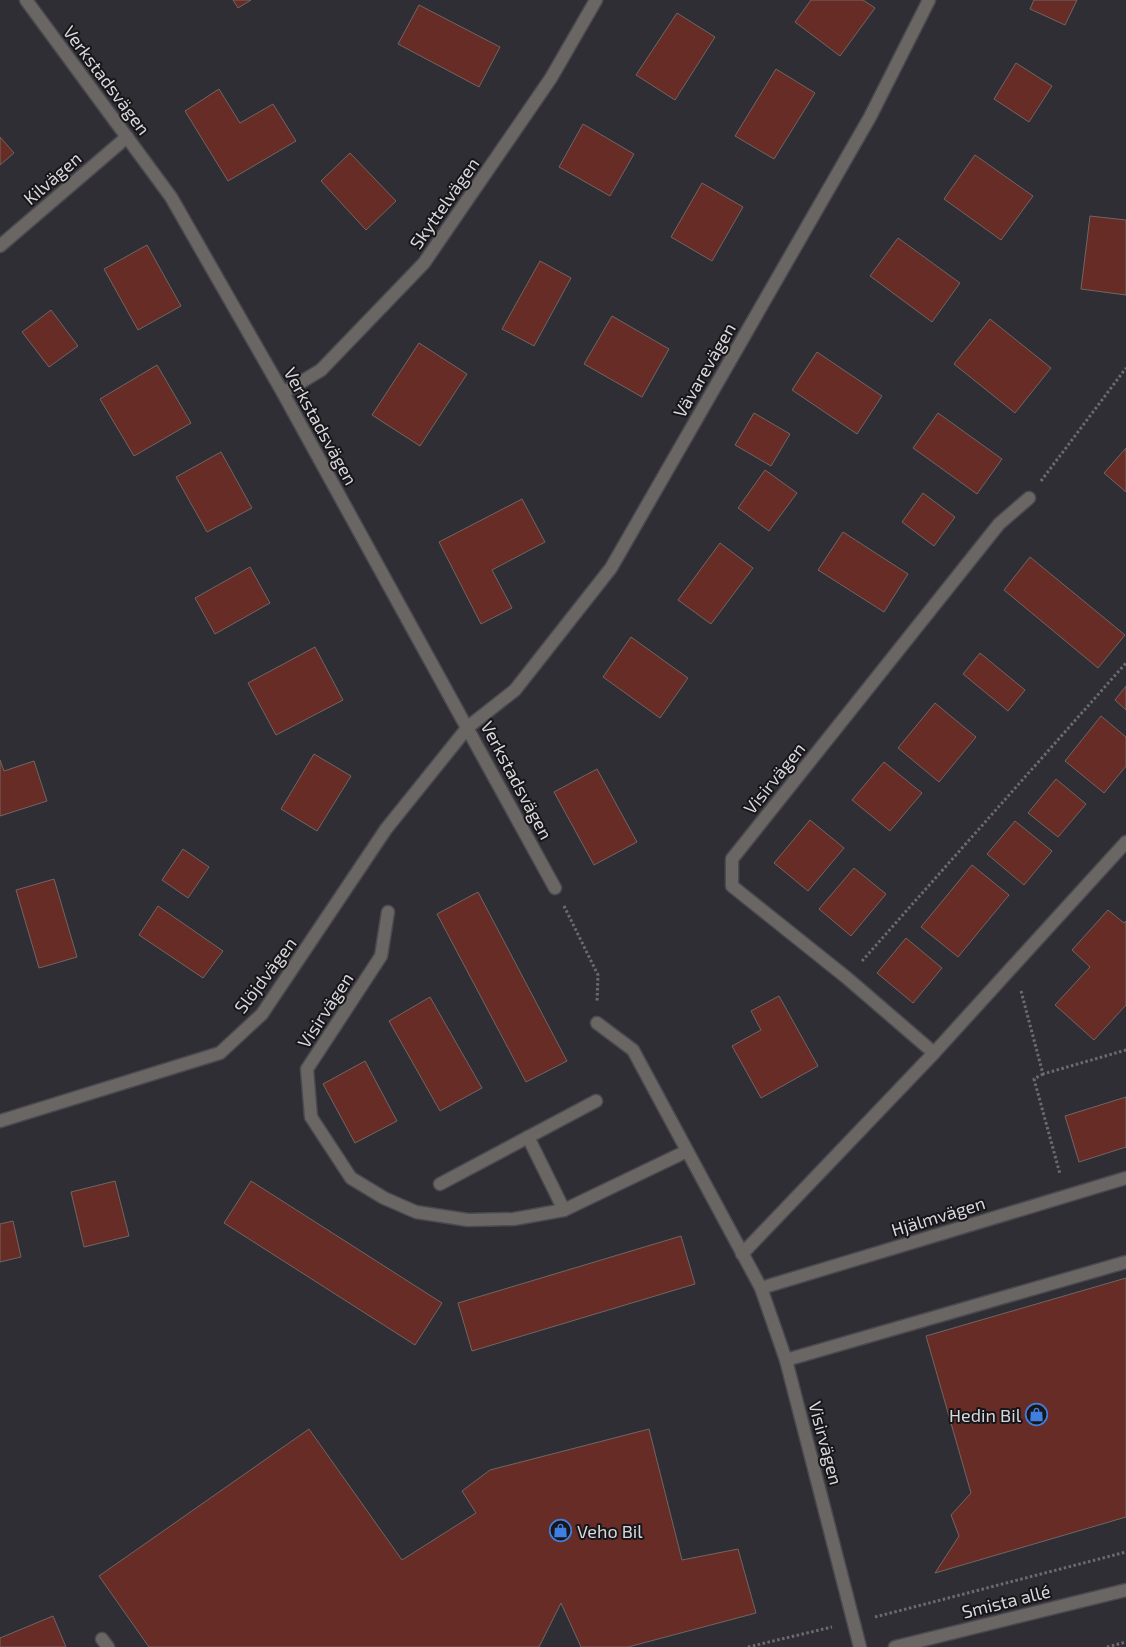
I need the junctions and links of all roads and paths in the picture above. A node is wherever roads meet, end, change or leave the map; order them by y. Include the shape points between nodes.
1 (26, 0) edge
2 (596, 0) edge
3 (929, 0) edge
4 (127, 137) junction
5 (0, 246) edge
6 (1126, 368) edge
7 (283, 393) junction
8 (1029, 498) joint
9 (1126, 663) edge
10 (468, 727) junction
11 (1126, 842) edge
12 (555, 888) joint
13 (388, 912) dead end
14 (847, 978) junction
15 (1020, 988) dead end
16 (597, 1023) joint
17 (1126, 1050) edge
18 (934, 1053) junction
19 (1043, 1074) junction
20 (596, 1101) dead end
21 (0, 1121) edge
22 (528, 1137) junction
23 (687, 1151) junction
24 (1061, 1177) dead end
25 (1126, 1178) edge
26 (440, 1184) dead end
27 (564, 1210) junction
28 (742, 1254) junction
29 (1126, 1262) edge
30 (761, 1288) junction
31 (786, 1360) junction
32 (1126, 1552) edge
33 (1126, 1590) edge
34 (854, 1622) junction
35 (1126, 1642) edge
36 (748, 1647) edge
37 (860, 1647) edge
38 (895, 1647) edge
39 (1107, 1647) edge

1 - 4 street, Verkstadsvägen
2 - 7 street, Skyttelvägen via 551,78 424,263 321,370
3 - 10 street, Vävarevägen via 870,117 611,568 515,690
4 - 5 street, Kilvägen
4 - 7 street, Verkstadsvägen via 171,197
6 - 8 path
7 - 10 street, Verkstadsvägen
8 - 14 street, Visirvägen via 999,524 732,859 732,886
9 - 14 path
10 - 12 street, Verkstadsvägen
10 - 21 street, Slöjdvägen via 386,829 262,1014 220,1053
11 - 18 street
12 - 16 path via 598,975
13 - 27 street, Visirvägen via 381,956 307,1069 311,1117 351,1178 416,1212 468,1220 514,1219
14 - 18 street, Visirvägen
15 - 19 path
16 - 23 street, Visirvägen via 633,1050
17 - 19 path
18 - 28 street
19 - 24 path via 1034,1079
20 - 22 street
22 - 26 street
22 - 27 street
23 - 27 street, Visirvägen
23 - 28 street, Visirvägen
25 - 30 street, Hjälmvägen
28 - 30 street, Visirvägen
29 - 31 street
30 - 31 street, Visirvägen
31 - 34 street, Visirvägen
32 - 34 path
33 - 38 street, Smista allé
34 - 36 path
34 - 37 street, Visirvägen
35 - 39 path

